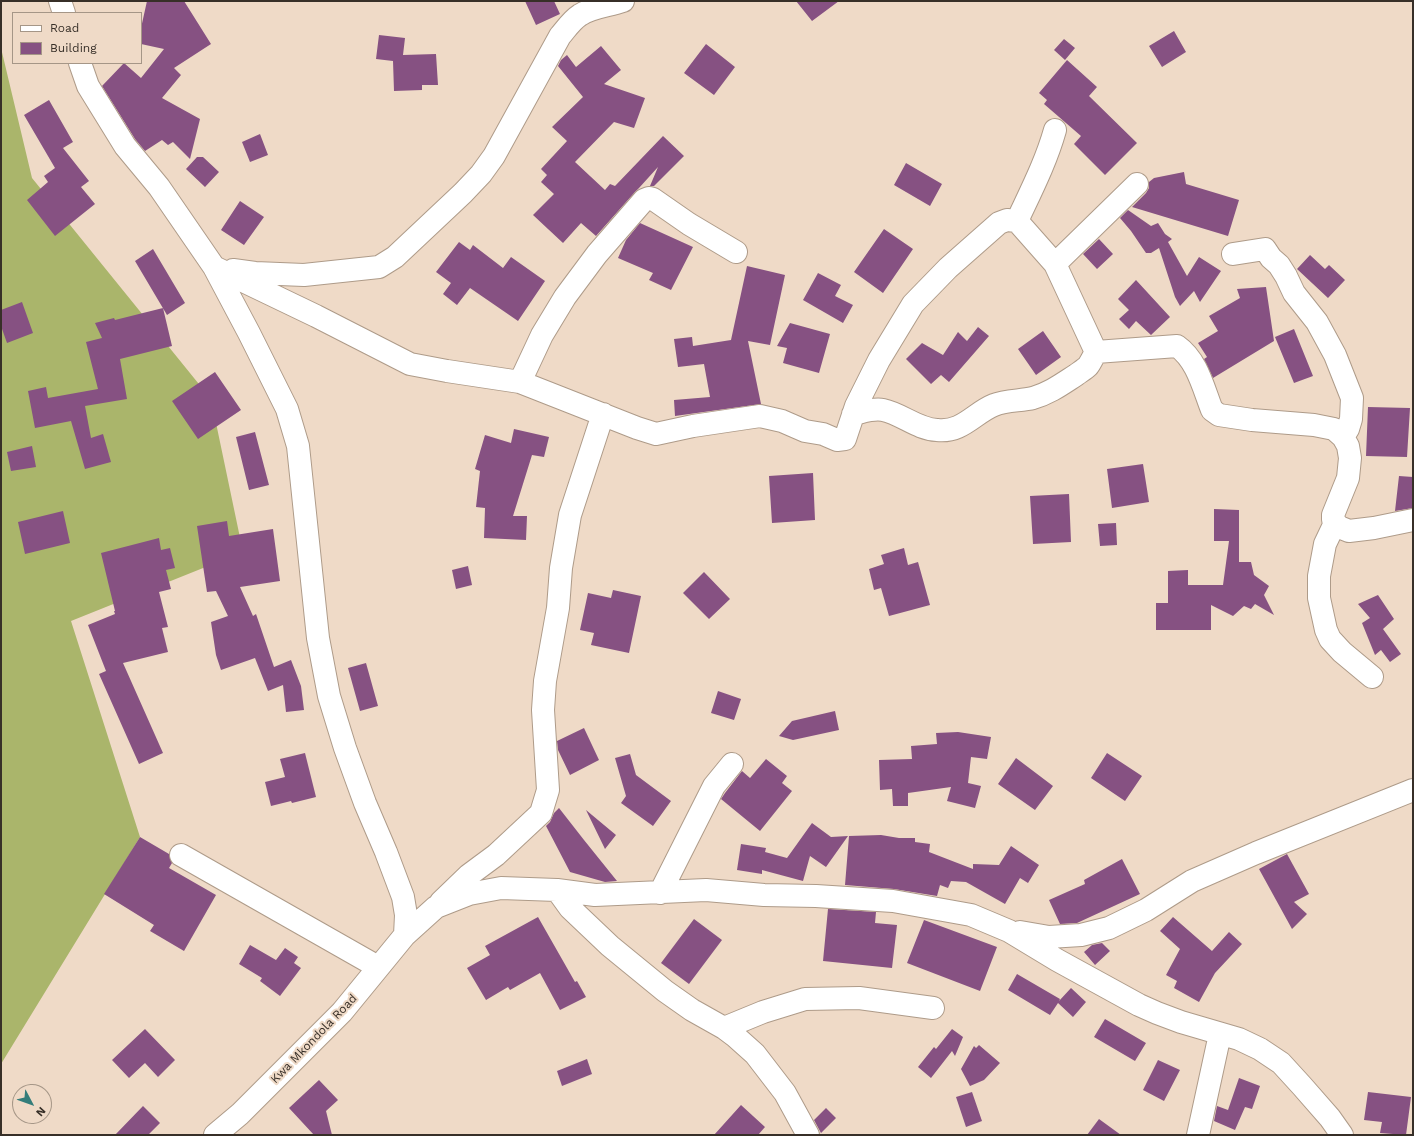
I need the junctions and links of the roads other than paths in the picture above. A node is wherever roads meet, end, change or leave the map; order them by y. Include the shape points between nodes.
1 (60, 1) edge
2 (623, 1) edge
3 (64, 12) edge
4 (80, 64) edge
5 (1055, 130) dead end
6 (1137, 184) dead end
7 (1017, 221) junction
8 (736, 252) dead end
9 (1233, 254) dead end
10 (1055, 264) junction
11 (214, 268) junction
12 (1096, 352) junction
13 (520, 382) junction
14 (603, 414) junction
15 (853, 414) junction
16 (1343, 437) junction
17 (1413, 520) edge
18 (1335, 524) junction
19 (1372, 677) dead end
20 (732, 764) dead end
21 (1413, 790) edge
22 (181, 855) dead end
23 (557, 890) junction
24 (660, 893) junction
25 (436, 907) junction
26 (1009, 930) junction
27 (405, 935) junction
28 (378, 968) junction
29 (933, 1008) dead end
30 (724, 1028) junction
31 (1220, 1034) junction
32 (215, 1135) edge
33 (808, 1135) edge
34 (1198, 1135) edge
35 (1342, 1135) edge

1 - 3 street
2 - 11 street via 579,15 560,36 481,174 395,257 379,267 304,275
4 - 11 street via 88,86 125,146 159,187
5 - 7 street via 1049,150
6 - 10 street
7 - 10 street
7 - 15 street via 1007,220 999,223 948,268 913,304 878,360
8 - 13 street via 653,199 644,200 597,254 565,297 542,335
9 - 16 street via 1264,249 1279,265 1294,293 1317,322 1335,355 1352,398 1351,419
10 - 12 street
11 - 13 street via 410,364
11 - 27 street via 287,409 298,446 318,638 329,696 347,755 403,897 406,914
12 - 15 street via 1088,366 1052,391 1033,398 995,404 969,422 954,428 939,431 930,429 882,410
12 - 16 street via 1177,346 1188,356 1215,413 1252,420 1314,424 1334,429
13 - 14 street
14 - 15 street via 656,434 760,416 842,441 847,436
14 - 25 street, Kwa Mkondola Road via 570,515 561,568 558,608 545,681 548,790 541,813
16 - 18 street via 1350,458 1348,478 1333,515
17 - 18 street via 1349,531
18 - 19 street via 1325,544 1318,576 1319,598 1326,630 1330,639 1342,652
20 - 24 street via 714,786
21 - 26 street via 1256,852 1192,881 1146,910 1109,928 1080,935 1050,937
22 - 28 street
23 - 24 street via 595,895
23 - 25 street via 501,888 469,894
23 - 30 street via 570,908 610,946 665,991
24 - 26 street via 706,890 893,901 971,915
25 - 27 street, Kwa Mkondola Road
26 - 31 street via 1138,1005
27 - 28 street, Kwa Mkondola Road
28 - 32 street, Kwa Mkondola Road via 317,1038 240,1114
29 - 30 street via 859,998 805,999
30 - 33 street via 755,1054 770,1071
31 - 34 street
31 - 35 street via 1240,1039 1281,1064

